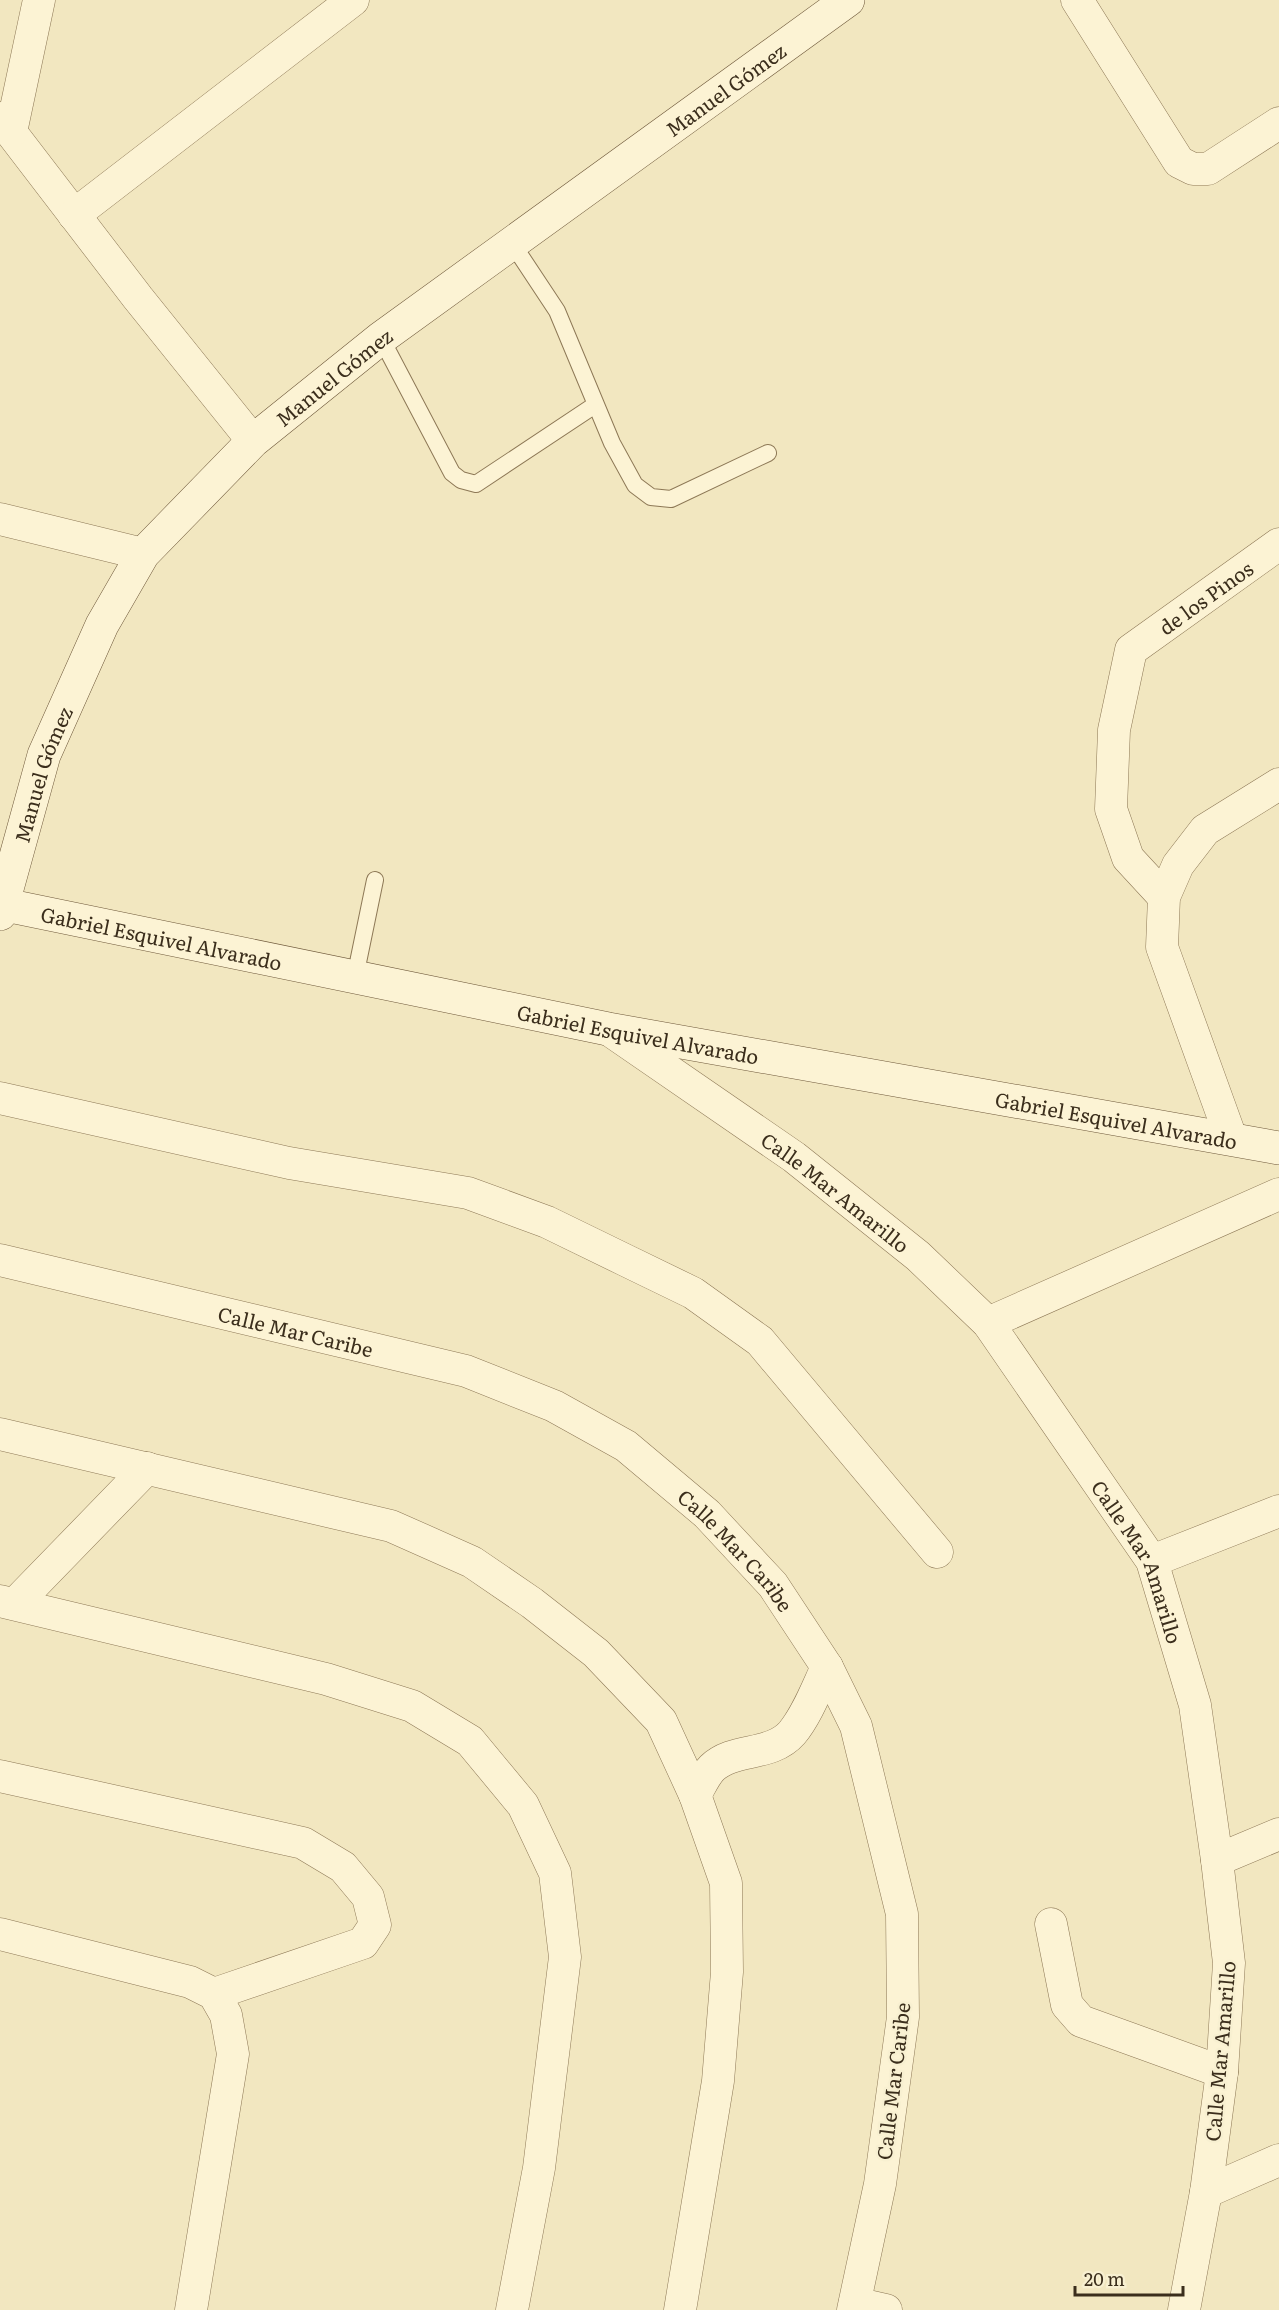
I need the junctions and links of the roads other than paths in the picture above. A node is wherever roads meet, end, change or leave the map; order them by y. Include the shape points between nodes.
1 (39, 0) edge
2 (353, 0) edge
3 (848, 0) edge
4 (1077, 0) edge
5 (322, 12) edge
6 (1279, 123) edge
7 (5, 125) edge
8 (74, 215) junction
9 (512, 243) junction
10 (381, 338) junction
11 (595, 405) junction
12 (252, 441) junction
13 (768, 453) dead end
14 (0, 519) edge
15 (1279, 544) edge
16 (143, 554) junction
17 (1279, 784) edge
18 (375, 880) dead end
19 (1164, 897) junction
20 (1, 907) edge
21 (355, 977) junction
22 (608, 1029) junction
23 (0, 1098) edge
24 (1231, 1138) junction
25 (1279, 1148) edge
26 (1279, 1194) edge
27 (0, 1260) edge
28 (988, 1323) junction
29 (0, 1434) edge
30 (147, 1468) junction
31 (1279, 1511) edge
32 (938, 1552) dead end
33 (1152, 1560) junction
34 (8, 1602) edge
35 (827, 1667) junction
36 (0, 1776) edge
37 (695, 1795) junction
38 (1279, 1834) edge
39 (1217, 1860) junction
40 (1052, 1924) dead end
41 (0, 1935) edge
42 (214, 1994) junction
43 (1222, 2072) junction
44 (1279, 2160) edge
45 (1206, 2192) junction
46 (854, 2306) edge
47 (191, 2310) edge
48 (512, 2310) edge
49 (680, 2310) edge
50 (886, 2310) edge
51 (1184, 2310) edge

1 - 7 street
2 - 5 street
3 - 9 street, Manuel Gómez
4 - 6 street via 1179,162 1193,169 1208,169
5 - 8 street
7 - 8 street
8 - 12 street
9 - 10 street, Manuel Gómez
9 - 11 lane via 556,311
10 - 11 lane via 452,473 461,480 476,484
10 - 12 street, Manuel Gómez
11 - 13 lane via 635,485 651,497 671,499
12 - 16 street, Manuel Gómez
14 - 16 street
15 - 19 street, de los Pinos via 1131,650 1114,730 1111,809 1128,858
16 - 20 street, Manuel Gómez via 102,625 44,755
17 - 19 street via 1205,830 1178,865
18 - 21 lane
19 - 24 street via 1162,947
20 - 21 street, Gabriel Esquivel Alvarado
21 - 22 street, Gabriel Esquivel Alvarado
22 - 24 street, Gabriel Esquivel Alvarado
22 - 28 street, Calle Mar Amarillo via 794,1157 918,1256
23 - 32 street via 289,1163 468,1194 547,1222 596,1245 693,1293 760,1341
24 - 25 street, Gabriel Esquivel Alvarado
26 - 28 street
27 - 35 street, Calle Mar Caribe via 466,1371 554,1406 626,1446 707,1514 773,1586
28 - 33 street, Calle Mar Amarillo
29 - 30 street
30 - 34 street
30 - 37 street via 392,1526 471,1562 596,1653 661,1720
31 - 33 street
33 - 39 street, Calle Mar Amarillo via 1195,1705
34 - 48 street via 326,1679 412,1706 470,1741 523,1805 555,1873 565,1957 539,2168
35 - 37 street via 791,1734 766,1749 730,1756 712,1768
35 - 46 street, Calle Mar Caribe via 856,1726 902,1914 903,2017 880,2184
36 - 42 street via 303,1843 343,1867 368,1897 375,1925 363,1943
37 - 49 street via 726,1883 727,1972 718,2081
38 - 39 street
39 - 43 street, Calle Mar Amarillo via 1229,1963
40 - 43 street via 1067,2004 1081,2021
41 - 42 street via 190,1982
42 - 47 street via 226,2015 233,2054
43 - 45 street, Calle Mar Amarillo
44 - 45 street
45 - 51 street, Calle Mar Amarillo
46 - 50 street

